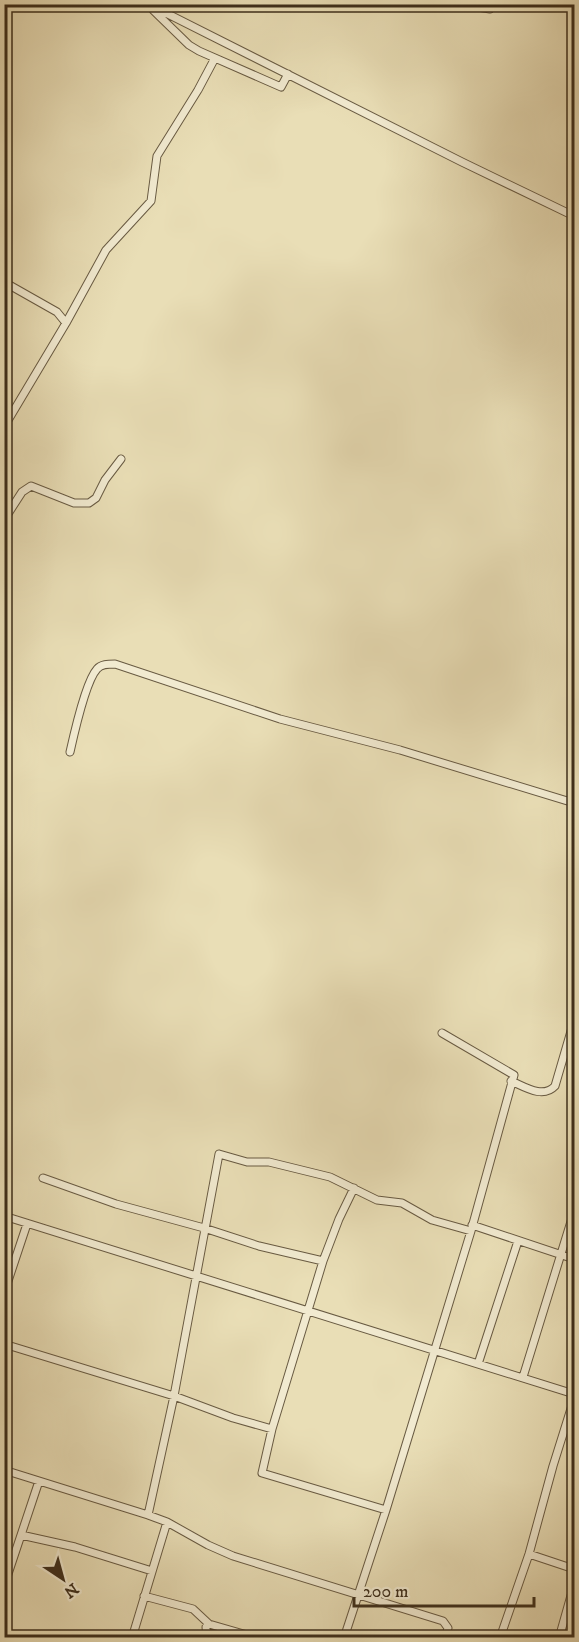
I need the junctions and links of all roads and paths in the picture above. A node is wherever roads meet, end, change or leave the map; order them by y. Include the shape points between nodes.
1 (148, 4) edge
2 (460, 4) edge
3 (492, 4) edge
4 (215, 58) junction
5 (288, 74) junction
6 (574, 216) edge
7 (4, 282) edge
8 (66, 323) junction
9 (4, 427) edge
10 (121, 459) dead end
11 (4, 520) edge
12 (70, 752) dead end
13 (574, 803) edge
14 (574, 1021) edge
15 (442, 1033) dead end
16 (511, 1082) junction
17 (43, 1178) dead end
18 (354, 1188) junction
19 (573, 1215) dead end
20 (4, 1216) edge
21 (27, 1224) junction
22 (472, 1228) junction
23 (205, 1229) junction
24 (518, 1241) junction
25 (561, 1255) junction
26 (574, 1259) edge
27 (323, 1261) junction
28 (196, 1276) junction
29 (4, 1293) edge
30 (309, 1311) junction
31 (4, 1344) edge
32 (434, 1351) junction
33 (478, 1364) junction
34 (523, 1377) junction
35 (574, 1394) edge
36 (174, 1396) junction
37 (574, 1399) edge
38 (272, 1429) junction
39 (4, 1470) edge
40 (39, 1481) junction
41 (386, 1510) junction
42 (148, 1515) junction
43 (167, 1522) junction
44 (21, 1535) junction
45 (529, 1554) junction
46 (574, 1569) edge
47 (152, 1571) junction
48 (574, 1585) edge
49 (4, 1586) edge
50 (358, 1595) junction
51 (144, 1596) junction
52 (209, 1624) junction
53 (132, 1638) edge
54 (207, 1638) edge
55 (257, 1638) edge
56 (344, 1638) edge
57 (445, 1638) edge
58 (500, 1638) edge
59 (559, 1638) edge

1 - 4 street via 189,45
1 - 5 street
2 - 3 street via 490,9
4 - 5 street via 281,87
4 - 8 street via 157,156 152,201 106,250
5 - 6 street
7 - 8 street via 57,312
8 - 9 street
10 - 11 street via 96,498 89,502 74,503 31,486 22,492
12 - 13 street via 94,672 114,664 280,718
14 - 16 street via 551,1091 542,1093
15 - 16 street via 514,1075
16 - 22 street
17 - 23 street
18 - 22 street via 377,1200 402,1203 445,1224
18 - 23 street via 330,1177 219,1154
18 - 27 street
19 - 25 street
20 - 21 street
21 - 28 street
21 - 29 street
22 - 24 street
22 - 32 street
23 - 27 street
23 - 28 street
24 - 25 street
24 - 33 street
25 - 26 street
25 - 34 street
27 - 30 street
28 - 30 street
28 - 36 street
30 - 32 street
30 - 38 street
31 - 36 street
32 - 33 street
32 - 41 street
33 - 34 street
34 - 35 street
36 - 38 street
36 - 42 street
37 - 45 street
38 - 41 street via 262,1473
39 - 40 street
40 - 42 street
40 - 44 street
41 - 50 street
42 - 43 street
43 - 47 street
43 - 50 street via 233,1556
44 - 47 street
44 - 49 street
45 - 46 street
45 - 58 street
47 - 51 street
48 - 59 street
50 - 56 street
50 - 57 street via 443,1621 448,1628
51 - 52 street via 193,1610
51 - 53 street
52 - 54 street
52 - 55 street

